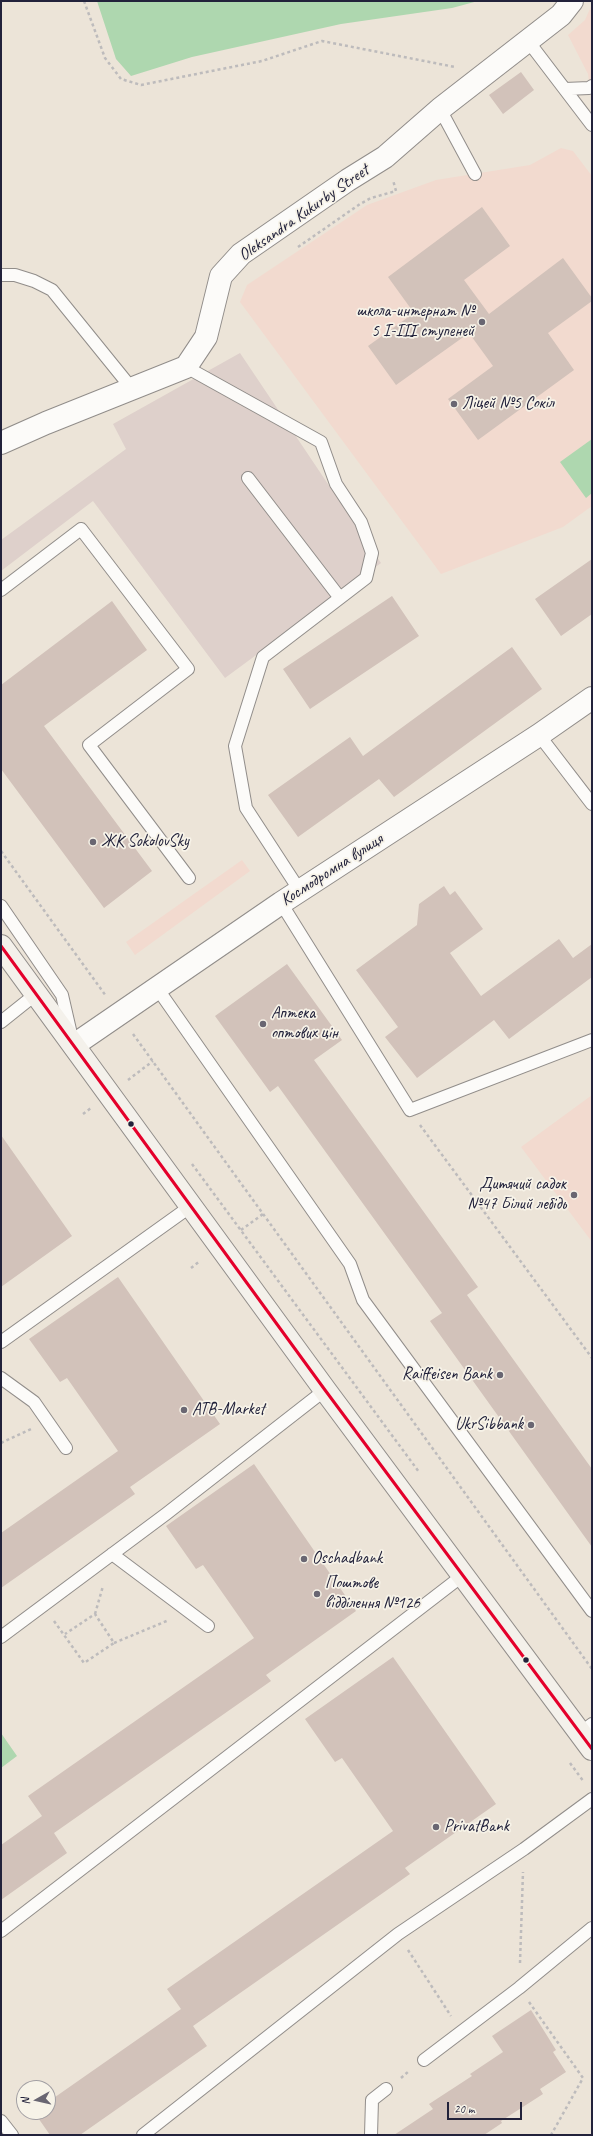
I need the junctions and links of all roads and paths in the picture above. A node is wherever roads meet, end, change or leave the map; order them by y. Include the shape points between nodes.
1 (84, 1) edge
2 (572, 1) edge
3 (528, 41) junction
4 (486, 73) junction
5 (592, 86) edge
6 (564, 89) junction
7 (440, 109) junction
8 (592, 125) edge
9 (385, 158) junction
10 (475, 174) dead end
11 (294, 249) dead end
12 (1, 275) edge
13 (186, 367) junction
14 (133, 390) junction
15 (1, 444) edge
16 (248, 478) dead end
17 (1, 590) edge
18 (340, 598) junction
19 (592, 698) edge
20 (539, 735) junction
21 (592, 804) edge
22 (1, 851) edge
23 (189, 878) dead end
24 (300, 891) junction
25 (281, 903) junction
26 (1, 906) edge
27 (1, 946) edge
28 (157, 988) junction
29 (36, 994) junction
30 (119, 1014) junction
31 (1, 1022) edge
32 (592, 1040) edge
33 (74, 1045) junction
34 (410, 1110) junction
35 (191, 1206) junction
36 (1, 1342) edge
37 (592, 1358) edge
38 (1, 1378) edge
39 (324, 1390) junction
40 (47, 1421) junction
41 (1, 1443) edge
42 (66, 1448) dead end
43 (112, 1554) junction
44 (462, 1576) junction
45 (592, 1611) edge
46 (189, 1612) junction
47 (208, 1626) dead end
48 (1, 1638) edge
49 (114, 1643) junction
50 (592, 1669) edge
51 (588, 1735) edge
52 (592, 1799) edge
53 (524, 1849) junction
54 (592, 1928) edge
55 (1, 1931) edge
56 (398, 1934) junction
57 (519, 1988) junction
58 (462, 2032) junction
59 (424, 2060) joint
60 (386, 2089) joint
61 (1, 2121) edge
62 (12, 2135) edge
63 (142, 2135) edge
64 (371, 2135) edge
65 (551, 2135) edge

1 - 4 path via 105,58 121,78 141,85 262,61 322,42
2 - 3 street, Oleksandra Kukurby Street via 561,15
3 - 4 street, Oleksandra Kukurby Street
3 - 6 lane
4 - 7 street, Oleksandra Kukurby Street
5 - 6 lane
6 - 8 lane
7 - 9 street, Oleksandra Kukurby Street
7 - 10 lane
9 - 11 path via 396,191 360,204
9 - 13 street, Oleksandra Kukurby Street via 348,180 241,254 221,276 206,337
12 - 14 lane via 15,275 52,290
13 - 14 street
13 - 18 lane via 321,442 336,484 361,522 372,553 366,578
14 - 15 street via 46,423
16 - 18 lane
17 - 23 lane via 81,529 188,669 89,745
18 - 24 lane via 263,657 235,746 246,808
19 - 20 street, Космодромна вулиця
20 - 21 lane
20 - 24 street, Космодромна вулиця
22 - 30 path
24 - 25 street, Космодромна вулиця
25 - 28 street, Космодромна вулиця
25 - 34 lane
26 - 33 lane via 62,995
27 - 29 street
28 - 30 street, Космодромна вулиця
28 - 45 lane via 350,1264 363,1300
29 - 31 lane
29 - 33 street
30 - 33 street, Космодромна вулиця
30 - 50 path
32 - 34 lane
33 - 35 street
34 - 37 path
35 - 36 lane
35 - 39 street
38 - 40 lane via 34,1402
39 - 43 lane
39 - 44 street
40 - 41 path
40 - 42 lane
43 - 46 lane
43 - 48 lane
44 - 51 street
44 - 55 lane
46 - 47 lane
46 - 49 path
49 - 49 path via 95,1614 65,1634 84,1663
52 - 53 lane
53 - 56 lane
53 - 57 path
54 - 57 lane
56 - 58 path
56 - 63 lane
57 - 58 lane
57 - 65 path via 583,2078
58 - 59 lane
59 - 60 path
60 - 64 lane via 372,2100
61 - 62 lane

